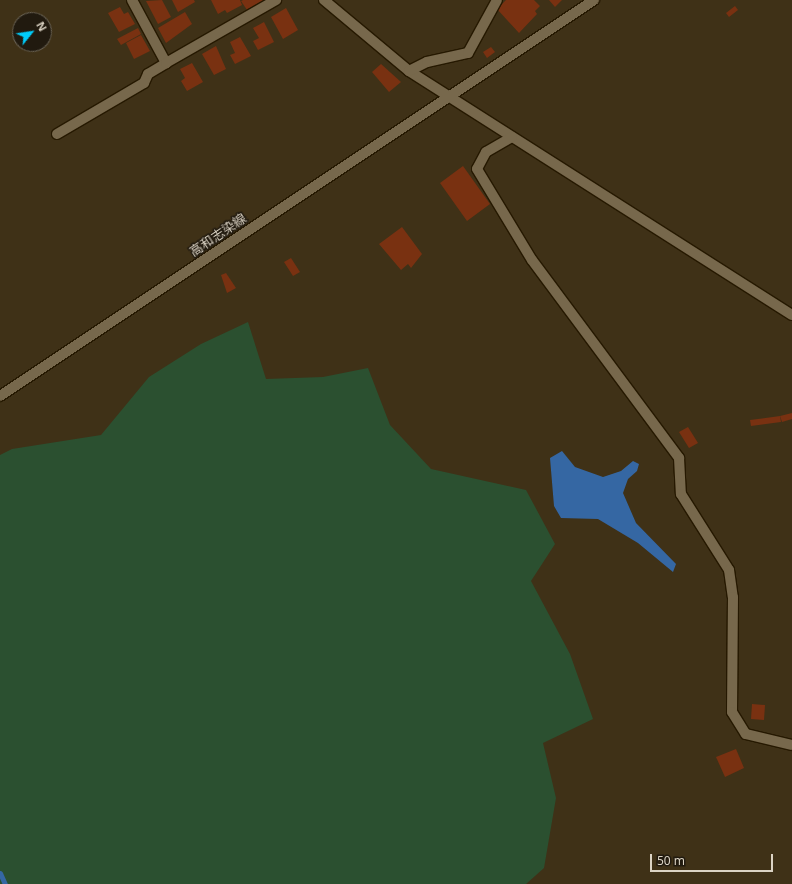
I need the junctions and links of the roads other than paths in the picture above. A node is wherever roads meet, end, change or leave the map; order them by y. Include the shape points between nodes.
1 (132, 0) edge
2 (276, 0) edge
3 (324, 0) edge
4 (497, 0) edge
5 (594, 0) edge
6 (166, 63) junction
7 (409, 71) junction
8 (451, 95) junction
9 (57, 134) dead end
10 (512, 137) junction
11 (792, 315) edge
12 (0, 396) edge
13 (792, 746) edge

1 - 6 street
2 - 6 street
3 - 7 street
4 - 7 street via 468,53 427,62
5 - 8 street, 高和志染線
6 - 9 street via 148,74 144,83
7 - 8 street
8 - 10 street
8 - 12 street, 高和志染線
10 - 11 street
10 - 13 street via 486,152 477,169 532,260 678,458 681,494 729,570 733,597 732,712 746,734

